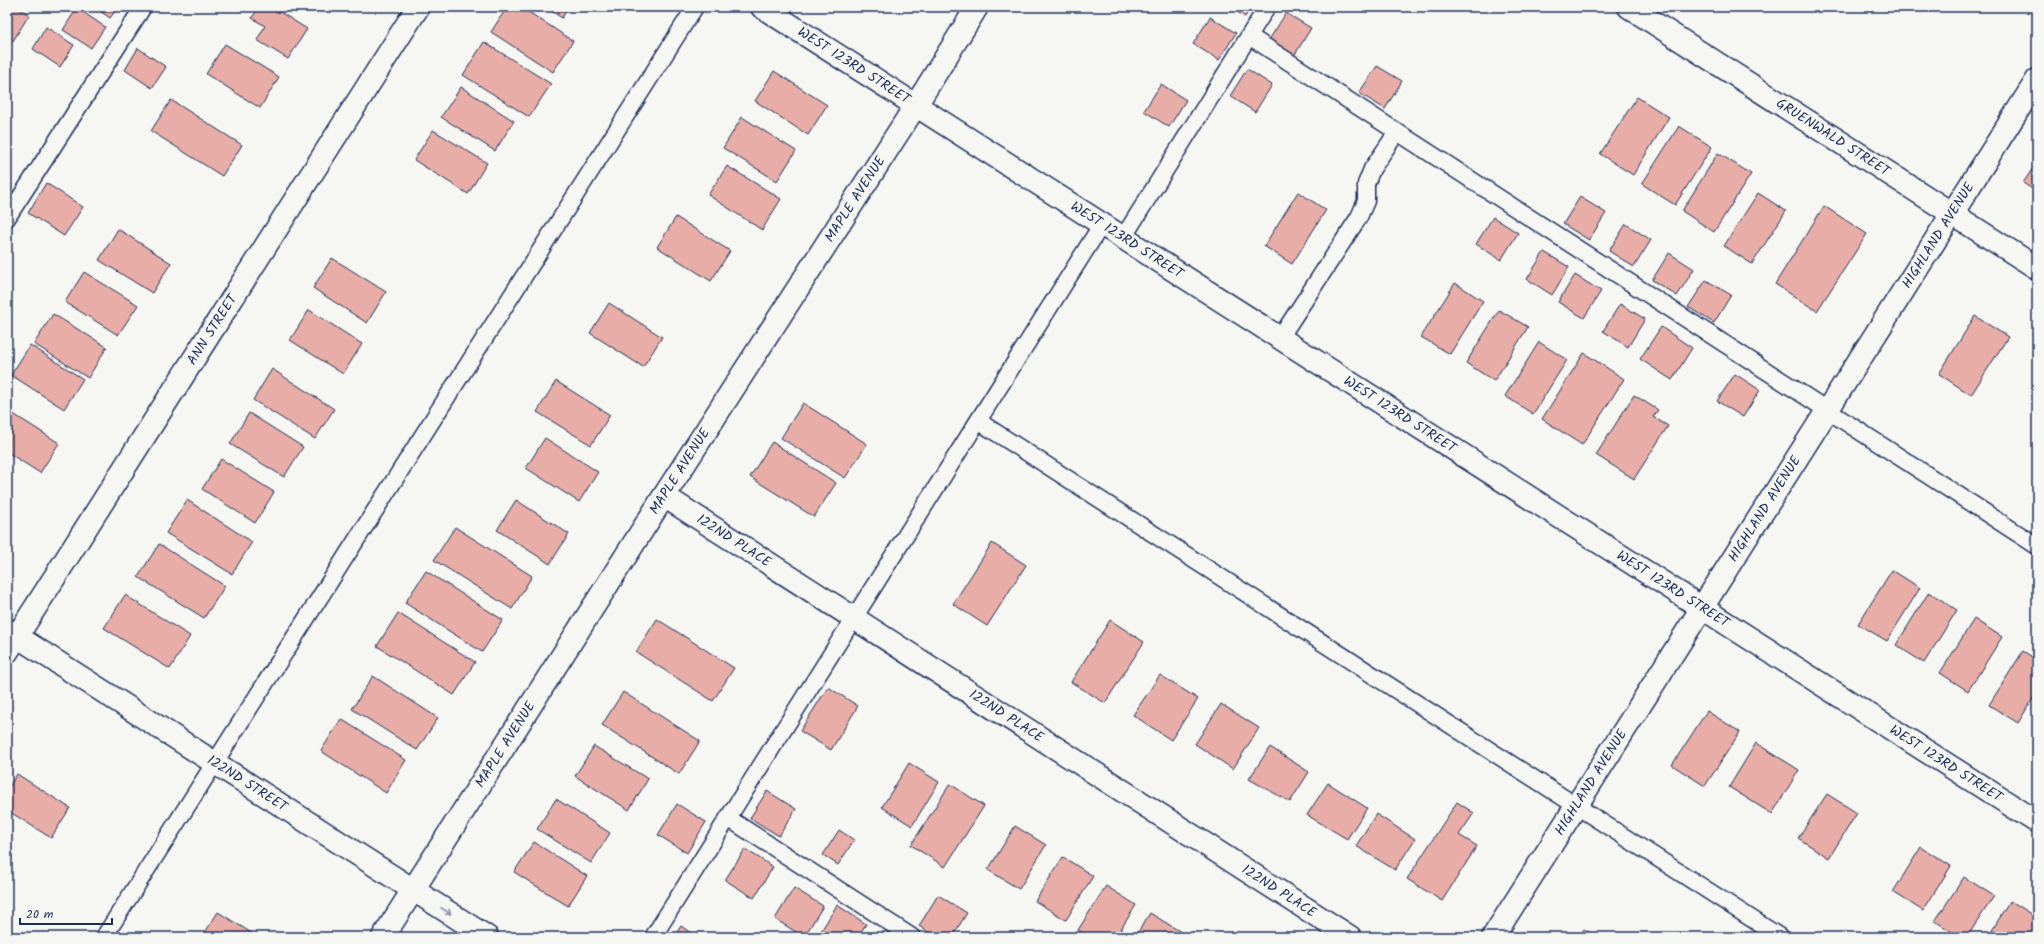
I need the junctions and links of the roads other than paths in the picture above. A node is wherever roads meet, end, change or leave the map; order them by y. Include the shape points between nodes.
1 (143, 7) edge
2 (418, 7) edge
3 (695, 7) edge
4 (762, 7) edge
5 (976, 7) edge
6 (1268, 7) edge
7 (1629, 7) edge
8 (1249, 36) junction
9 (2037, 80) edge
10 (916, 105) junction
11 (1397, 132) junction
12 (1953, 213) junction
13 (7, 218) edge
14 (1102, 224) junction
15 (1123, 238) junction
16 (2037, 268) edge
17 (1280, 338) junction
18 (1827, 410) junction
19 (978, 421) junction
20 (664, 496) junction
21 (2037, 546) edge
22 (1702, 608) junction
23 (854, 618) junction
24 (10, 640) edge
25 (215, 764) junction
26 (1577, 805) junction
27 (728, 818) junction
28 (2037, 822) edge
29 (413, 890) junction
30 (104, 937) edge
31 (383, 937) edge
32 (486, 937) edge
33 (653, 937) edge
34 (912, 937) edge
35 (1350, 937) edge
36 (1493, 937) edge
37 (1780, 937) edge

1 - 13 lane
2 - 24 street, ANN STREET
3 - 25 lane
4 - 10 street, WEST 123RD STREET
5 - 10 street, MAPLE AVENUE
6 - 8 lane
7 - 12 street, GRUENWALD STREET
8 - 11 lane
8 - 15 lane
9 - 12 street, HIGHLAND AVENUE
10 - 14 street, WEST 123RD STREET
10 - 20 street, MAPLE AVENUE
11 - 17 lane via 1372,169 1366,184 1366,201 1359,217
11 - 18 lane
12 - 16 street, GRUENWALD STREET
12 - 18 street, HIGHLAND AVENUE
14 - 15 street, WEST 123RD STREET
14 - 19 lane
15 - 17 street, WEST 123RD STREET
17 - 22 street, WEST 123RD STREET
18 - 21 lane
18 - 22 street, HIGHLAND AVENUE
19 - 23 lane
19 - 26 lane
20 - 23 street, 122ND PLACE
20 - 29 street, MAPLE AVENUE
22 - 26 street, HIGHLAND AVENUE
22 - 28 street, WEST 123RD STREET
23 - 27 lane
23 - 35 street, 122ND PLACE
24 - 25 street, 122ND STREET
25 - 29 street, 122ND STREET
25 - 30 lane
26 - 36 street, HIGHLAND AVENUE
26 - 37 lane
27 - 33 lane
27 - 34 lane
29 - 31 street, MAPLE AVENUE
29 -> 32 street, 122ND STREET

